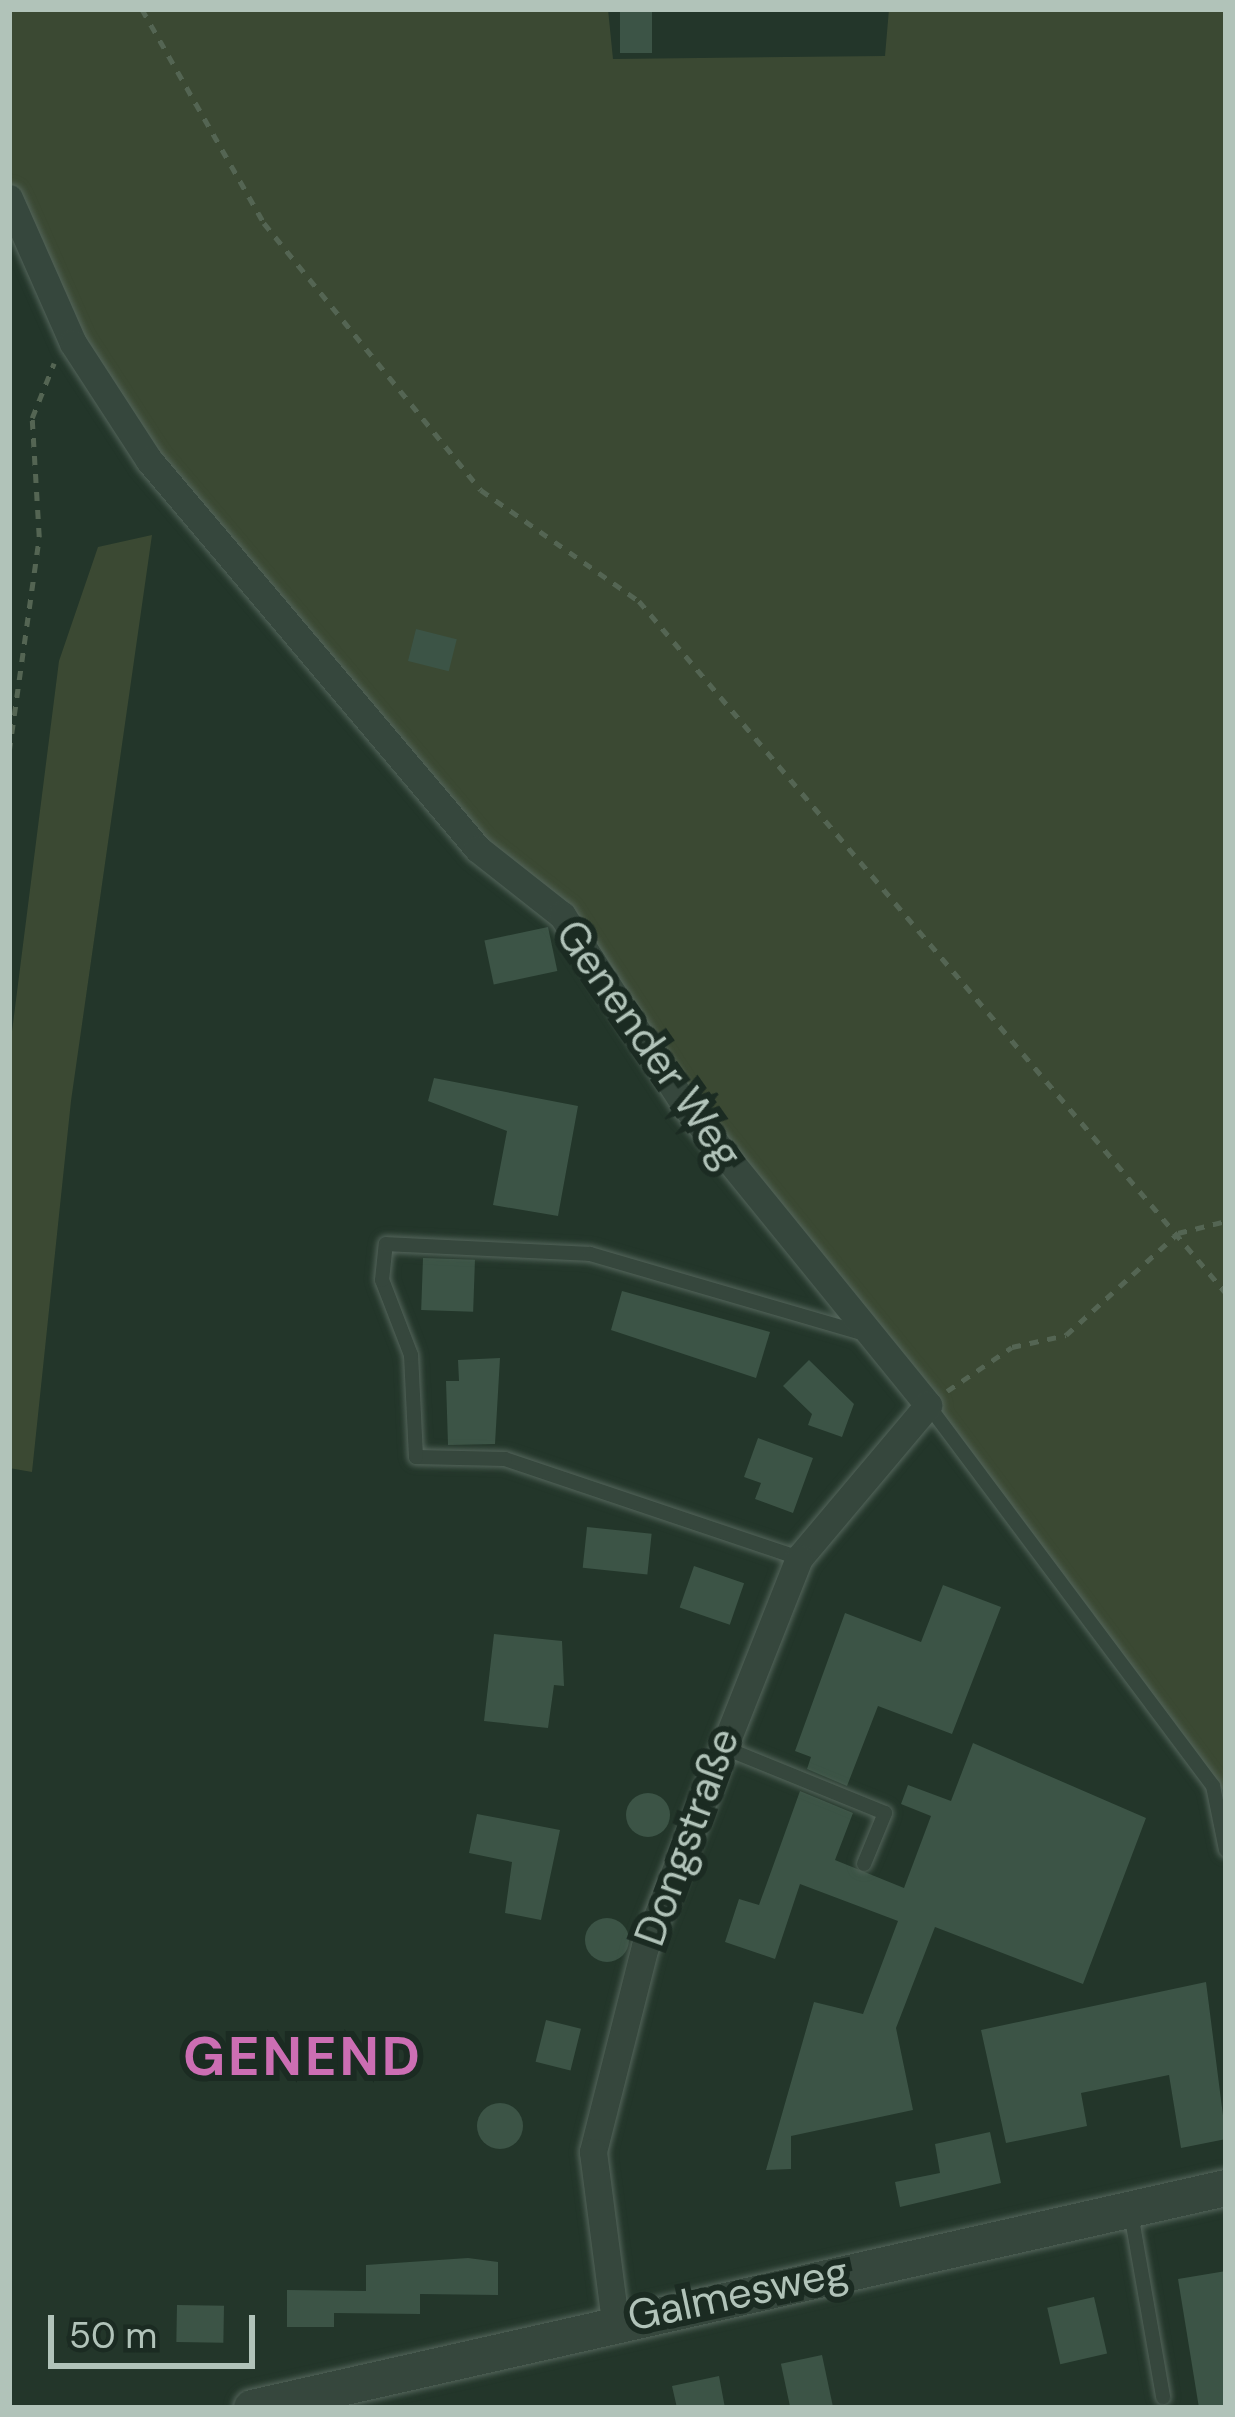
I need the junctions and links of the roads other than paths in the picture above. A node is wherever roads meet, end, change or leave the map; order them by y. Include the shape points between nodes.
1 (9, 198) edge
2 (873, 1336) junction
3 (928, 1405) junction
4 (799, 1558) junction
5 (720, 1746) junction
6 (1226, 1850) edge
7 (864, 1864) dead end
8 (1226, 2188) edge
9 (1130, 2208) junction
10 (616, 2321) junction
11 (1163, 2397) dead end
12 (266, 2406) edge

1 - 2 street, Genender Weg via 74,343 149,460 478,849 562,915 686,1107
2 - 3 street, Genender Weg
2 - 4 lane via 590,1254 386,1244 382,1280 411,1355 416,1457 505,1459
3 - 4 street, Dongstraße
3 - 6 lane, Genender Weg via 1213,1786
4 - 5 street, Dongstraße
5 - 7 lane via 885,1813
5 - 10 street, Dongstraße via 599,2104 593,2195
8 - 9 street, Galmesweg
9 - 10 street, Galmesweg
9 - 11 lane
10 - 12 street, Galmesweg

